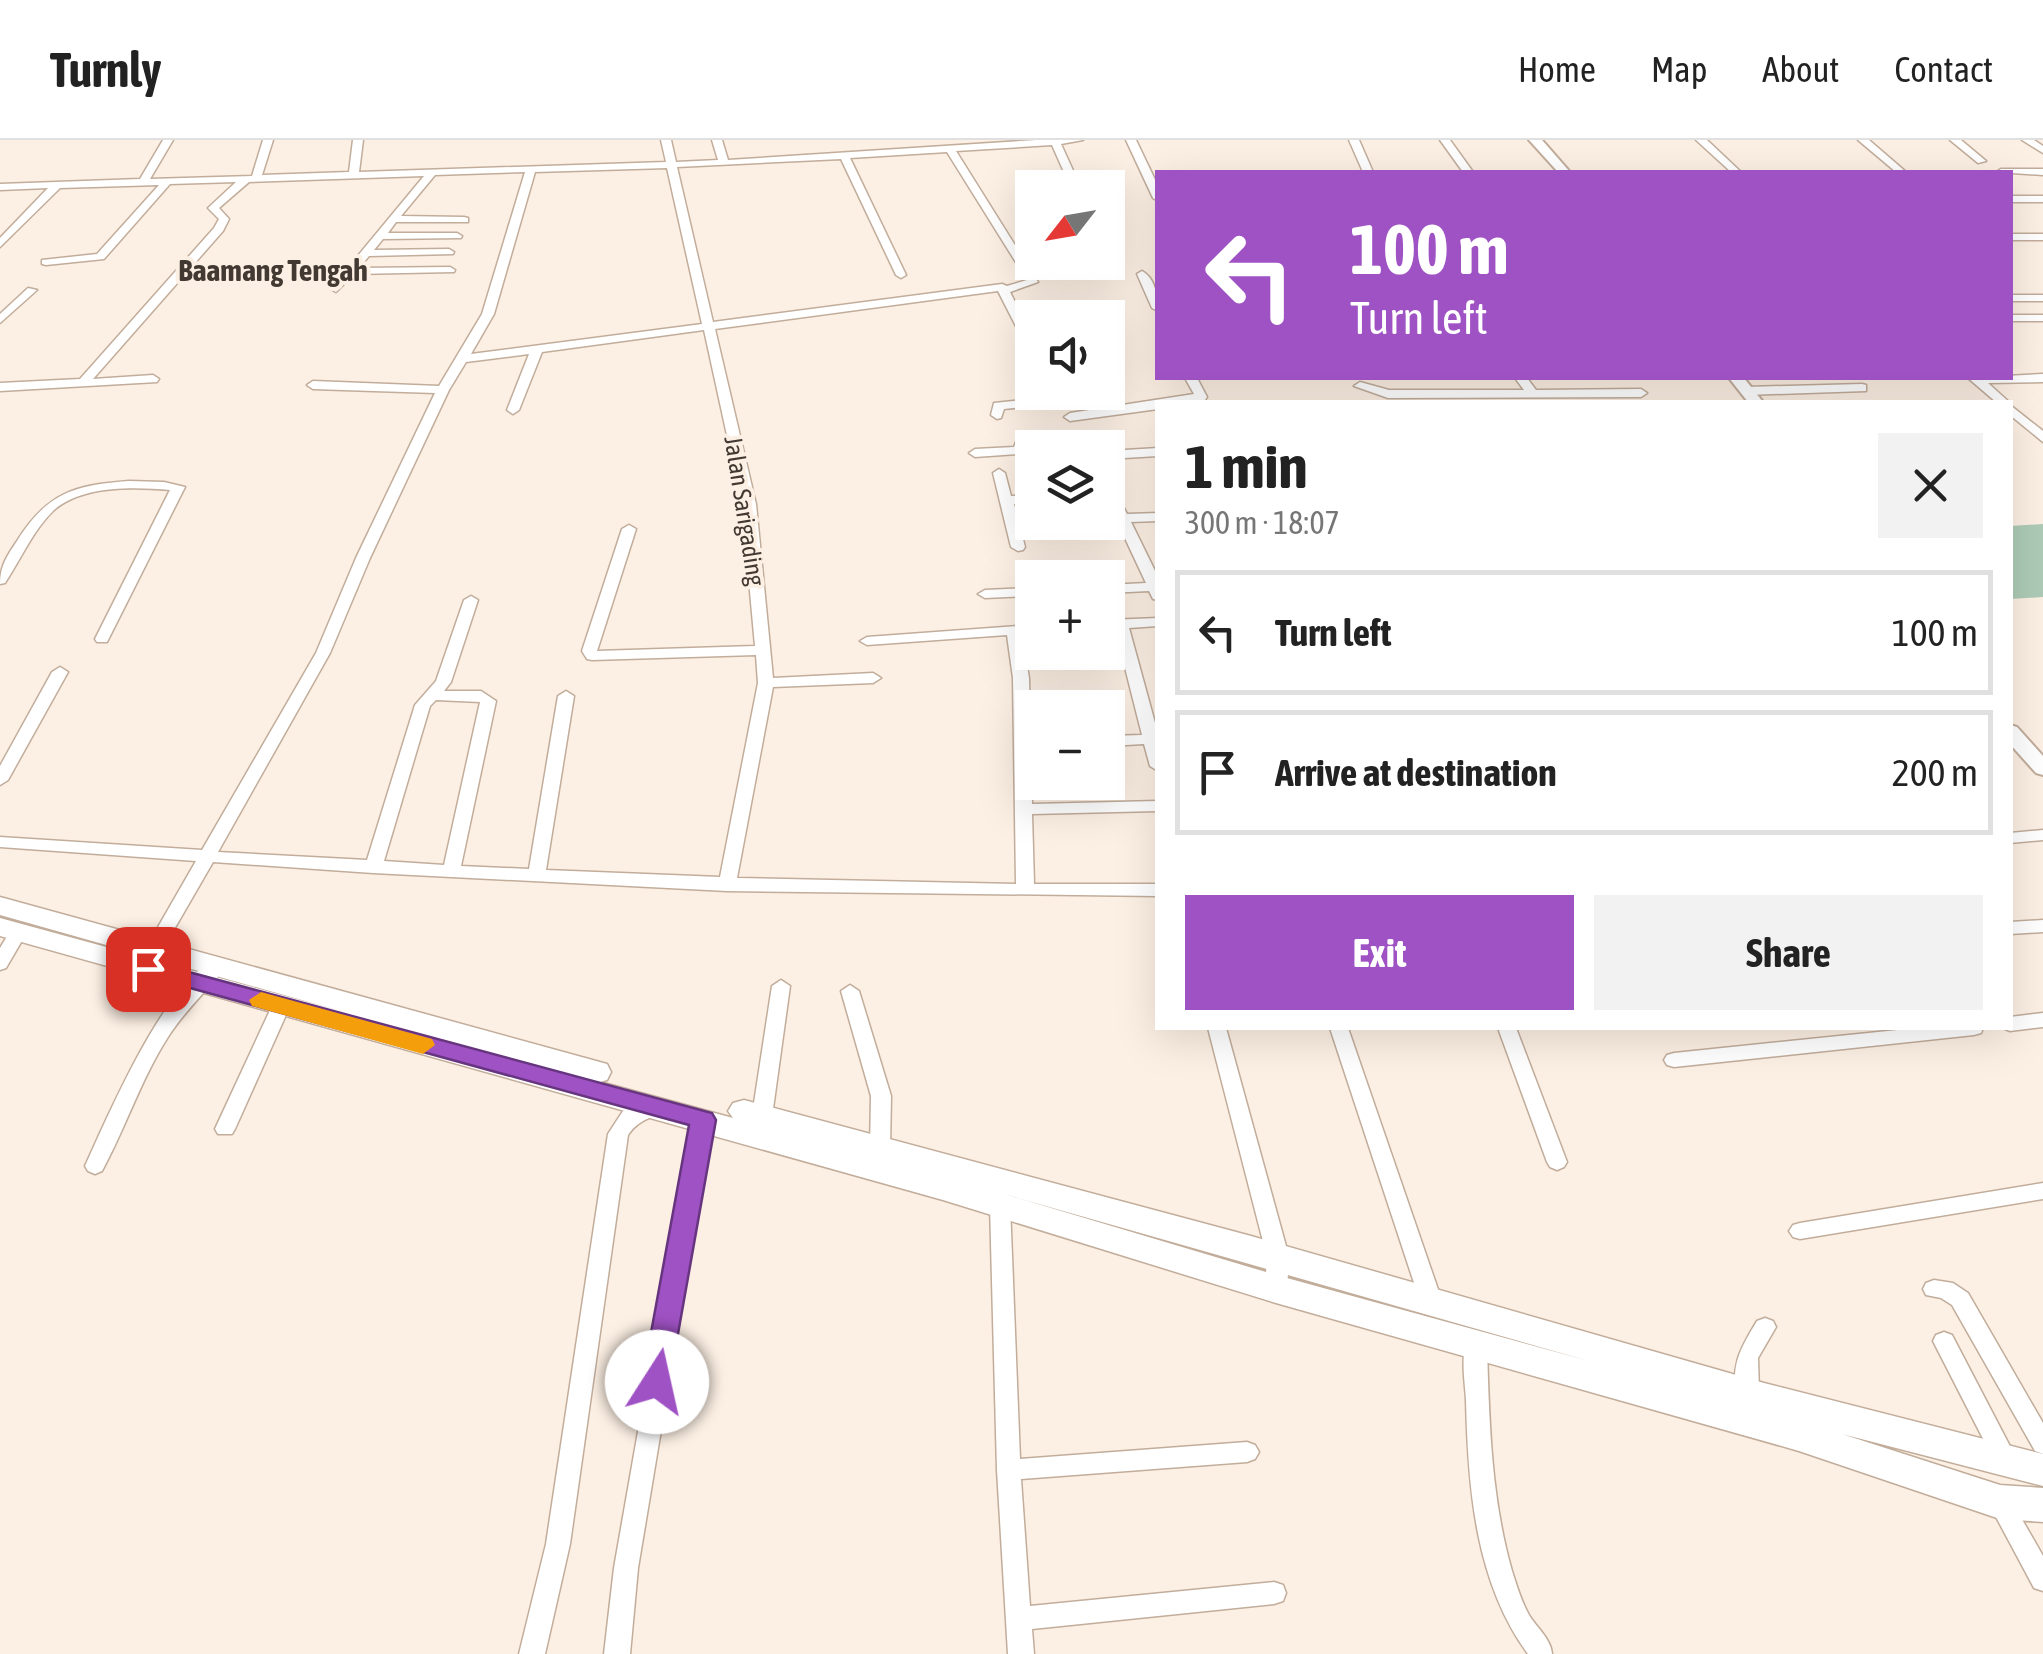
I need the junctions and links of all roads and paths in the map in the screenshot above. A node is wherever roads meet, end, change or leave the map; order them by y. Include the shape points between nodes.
1 (168, 140) edge
2 (268, 140) edge
3 (358, 140) edge
4 (666, 140) edge
5 (718, 140) edge
6 (815, 140) edge
7 (865, 140) edge
8 (1078, 140) edge
9 (1131, 140) edge
10 (1354, 140) edge
11 (1445, 140) edge
12 (1535, 140) edge
13 (1701, 140) edge
14 (1863, 140) edge
15 (1955, 140) edge
16 (2028, 140) edge
17 (1051, 141) edge
18 (949, 148) junction
19 (2043, 150) edge
20 (872, 154) junction
21 (844, 156) junction
22 (821, 158) junction
23 (1981, 161) dead end
24 (724, 163) junction
25 (672, 164) junction
26 (532, 168) junction
27 (1066, 170) edge
28 (1367, 170) edge
29 (1467, 170) edge
30 (1562, 170) edge
31 (1734, 170) edge
32 (1899, 170) edge
33 (433, 171) junction
34 (2013, 172) edge
35 (2043, 172) edge
36 (354, 173) junction
37 (252, 177) junction
38 (168, 180) junction
39 (144, 181) junction
40 (57, 185) junction
41 (0, 187) edge
42 (1155, 192) edge
43 (2013, 199) edge
44 (2043, 199) edge
45 (393, 219) junction
46 (464, 220) dead end
47 (380, 236) junction
48 (457, 236) dead end
49 (2013, 237) edge
50 (2043, 237) edge
51 (0, 244) edge
52 (449, 252) dead end
53 (365, 253) junction
54 (46, 262) dead end
55 (450, 270) dead end
56 (351, 271) junction
57 (901, 274) dead end
58 (1142, 274) dead end
59 (336, 289) dead end
60 (32, 290) dead end
61 (1004, 290) junction
62 (2013, 298) edge
63 (2043, 298) edge
64 (1155, 302) edge
65 (1015, 312) edge
66 (2013, 318) edge
67 (2043, 318) edge
68 (0, 320) edge
69 (710, 326) junction
70 (537, 349) junction
71 (462, 359) junction
72 (2013, 378) edge
73 (2043, 378) edge
74 (153, 379) dead end
75 (1192, 380) edge
76 (1522, 380) edge
77 (1977, 380) edge
78 (83, 382) junction
79 (313, 385) dead end
80 (1360, 386) dead end
81 (0, 387) edge
82 (1862, 388) dead end
83 (443, 390) junction
84 (1746, 390) edge
85 (1641, 393) dead end
86 (1533, 394) junction
87 (1183, 400) edge
88 (2000, 400) edge
89 (1015, 403) edge
90 (1155, 405) edge
91 (513, 410) dead end
92 (1066, 410) edge
93 (2013, 412) edge
94 (998, 415) dead end
95 (1070, 417) junction
96 (1076, 430) edge
97 (2043, 438) edge
98 (1015, 450) edge
99 (975, 452) dead end
100 (1155, 452) edge
101 (1125, 454) edge
102 (999, 473) dead end
103 (1006, 500) junction
104 (1015, 500) edge
105 (1155, 517) edge
106 (1125, 518) edge
107 (1125, 522) edge
108 (630, 529) dead end
109 (1018, 547) dead end
110 (1150, 554) edge
111 (0, 580) edge
112 (1155, 586) edge
113 (1125, 590) edge
114 (1155, 592) edge
115 (1015, 593) edge
116 (985, 594) dead end
117 (471, 600) dead end
118 (1155, 622) edge
119 (1125, 624) edge
120 (1014, 630) joint
121 (102, 640) dead end
122 (866, 641) dead end
123 (763, 650) junction
124 (1125, 656) edge
125 (60, 672) dead end
126 (873, 678) dead end
127 (766, 683) junction
128 (1022, 690) edge
129 (432, 695) junction
130 (566, 696) dead end
131 (2013, 734) edge
132 (1154, 739) edge
133 (1125, 741) edge
134 (2043, 769) edge
135 (0, 780) edge
136 (1026, 800) edge
137 (1155, 806) edge
138 (1026, 808) junction
139 (2043, 835) edge
140 (2013, 838) edge
141 (0, 842) edge
142 (210, 856) junction
143 (373, 868) junction
144 (452, 872) junction
145 (537, 875) junction
146 (726, 885) junction
147 (1026, 890) junction
148 (1155, 890) edge
149 (6, 922) edge
150 (2043, 926) edge
151 (2013, 928) edge
152 (155, 948) junction
153 (0, 964) edge
154 (208, 974) junction
155 (781, 986) dead end
156 (850, 990) dead end
157 (281, 1006) junction
158 (2043, 1020) edge
159 (2013, 1024) edge
160 (1217, 1030) edge
161 (1341, 1030) edge
162 (1509, 1030) edge
163 (1955, 1030) edge
164 (1674, 1060) dead end
165 (655, 1106) junction
166 (762, 1116) junction
167 (703, 1120) junction
168 (225, 1130) dead end
169 (880, 1149) junction
170 (1557, 1162) dead end
171 (95, 1166) dead end
172 (947, 1178) junction
173 (2043, 1191) edge
174 (1000, 1205) junction
175 (1800, 1230) dead end
176 (1277, 1273) junction
177 (1934, 1289) dead end
178 (1431, 1301) junction
179 (1765, 1327) dead end
180 (1944, 1340) dead end
181 (1476, 1345) junction
182 (1748, 1393) junction
183 (2043, 1444) edge
184 (1247, 1452) dead end
185 (2006, 1462) junction
186 (1009, 1470) junction
187 (2043, 1470) edge
188 (2000, 1502) junction
189 (2043, 1505) edge
190 (2043, 1580) edge
191 (1274, 1593) dead end
192 (1019, 1619) junction
193 (1541, 1651) dead end
194 (532, 1654) edge
195 (618, 1654) edge
196 (1021, 1654) edge

1 - 39 street
2 - 37 street
3 - 36 street
4 - 25 street, Jalan Sarigading
5 - 24 street
6 - 22 street
7 - 20 street
8 - 17 street
9 - 42 street
10 - 28 street
11 - 29 street
12 - 30 street
13 - 31 street
14 - 32 street
15 - 23 street
16 - 19 street
17 - 18 street
17 - 27 street
18 - 20 street
18 - 61 street via 1033,282
20 - 21 street
21 - 22 street
21 - 57 street
22 - 24 street
24 - 25 street
25 - 26 street
25 - 69 street, Jalan Sarigading
26 - 33 street
26 - 71 street via 488,314
33 - 36 street
33 - 45 street
34 - 35 street
36 - 37 street
37 - 38 street
37 - 78 street via 213,208 224,219 219,228
38 - 39 street
38 - 54 street via 100,257
39 - 40 street
40 - 41 street
40 - 51 street
43 - 44 street
45 - 46 street
45 - 47 street
47 - 48 street
47 - 53 street
49 - 50 street
52 - 53 street
53 - 56 street
55 - 56 street
56 - 59 street
58 - 64 street
60 - 68 street
61 - 65 street
61 - 69 street
62 - 63 street
66 - 67 street
69 - 70 street
69 - 123 street, Jalan Sarigading via 749,504
70 - 71 street
70 - 91 street
71 - 83 street
72 - 73 street
74 - 78 street
75 - 87 street via 1201,397
76 - 86 street
77 - 88 street
78 - 81 street
79 - 83 street
80 - 86 street via 1388,394
82 - 84 street
83 - 142 street via 323,654
85 - 86 street
89 - 94 street via 998,406
90 - 95 street
92 - 95 street
93 - 97 street
95 - 96 street
98 - 99 street
100 - 101 street
102 - 103 street
103 - 104 street
103 - 109 street
105 - 106 street
107 - 110 street
108 - 123 street via 588,651 592,656
110 - 112 street
111 - 121 street via 62,498 99,488 178,487
113 - 114 street
115 - 116 street
117 - 129 street via 443,682
118 - 119 street
120 - 122 street
120 - 128 street
123 - 127 street, Jalan Sarigading
124 - 132 street
125 - 135 street
126 - 127 street
127 - 146 street, Jalan Sarigading
129 - 143 street via 423,705
129 - 144 street via 488,701
130 - 145 street
131 - 134 street
132 - 133 street
136 - 138 street
137 - 138 street
138 - 147 street
139 - 140 street
141 - 142 street
142 - 143 street
142 - 152 street
143 - 144 street
144 - 145 street
145 - 146 street
146 - 147 street
147 - 148 street
149 - 152 main road
149 - 153 street
149 - 154 main road
150 - 151 street
152 - 154 main road
154 - 157 main road
154 - 166 main road
154 - 171 street via 159,1030
155 - 166 street
156 - 169 street via 881,1096
157 - 165 main road
157 - 168 street
158 - 159 street
160 - 176 street
161 - 178 street
162 - 170 street
163 - 164 street
165 - 167 main road
165 - 194 street via 630,1116 618,1134 558,1544
166 - 169 main road
167 - 172 main road
167 - 195 street via 626,1568
169 - 172 main road
172 - 174 main road
172 - 176 main road
173 - 175 street
174 - 176 main road
174 - 186 street
176 - 178 main road
176 - 181 main road
177 - 183 street via 1960,1299
178 - 182 main road
179 - 182 street via 1747,1358
180 - 185 street
181 - 188 main road via 1799,1436
181 - 193 street via 1488,1526 1514,1615
182 - 185 main road
184 - 186 street
185 - 187 main road
186 - 192 street
188 - 189 main road
188 - 190 street
191 - 192 street
192 - 196 street

